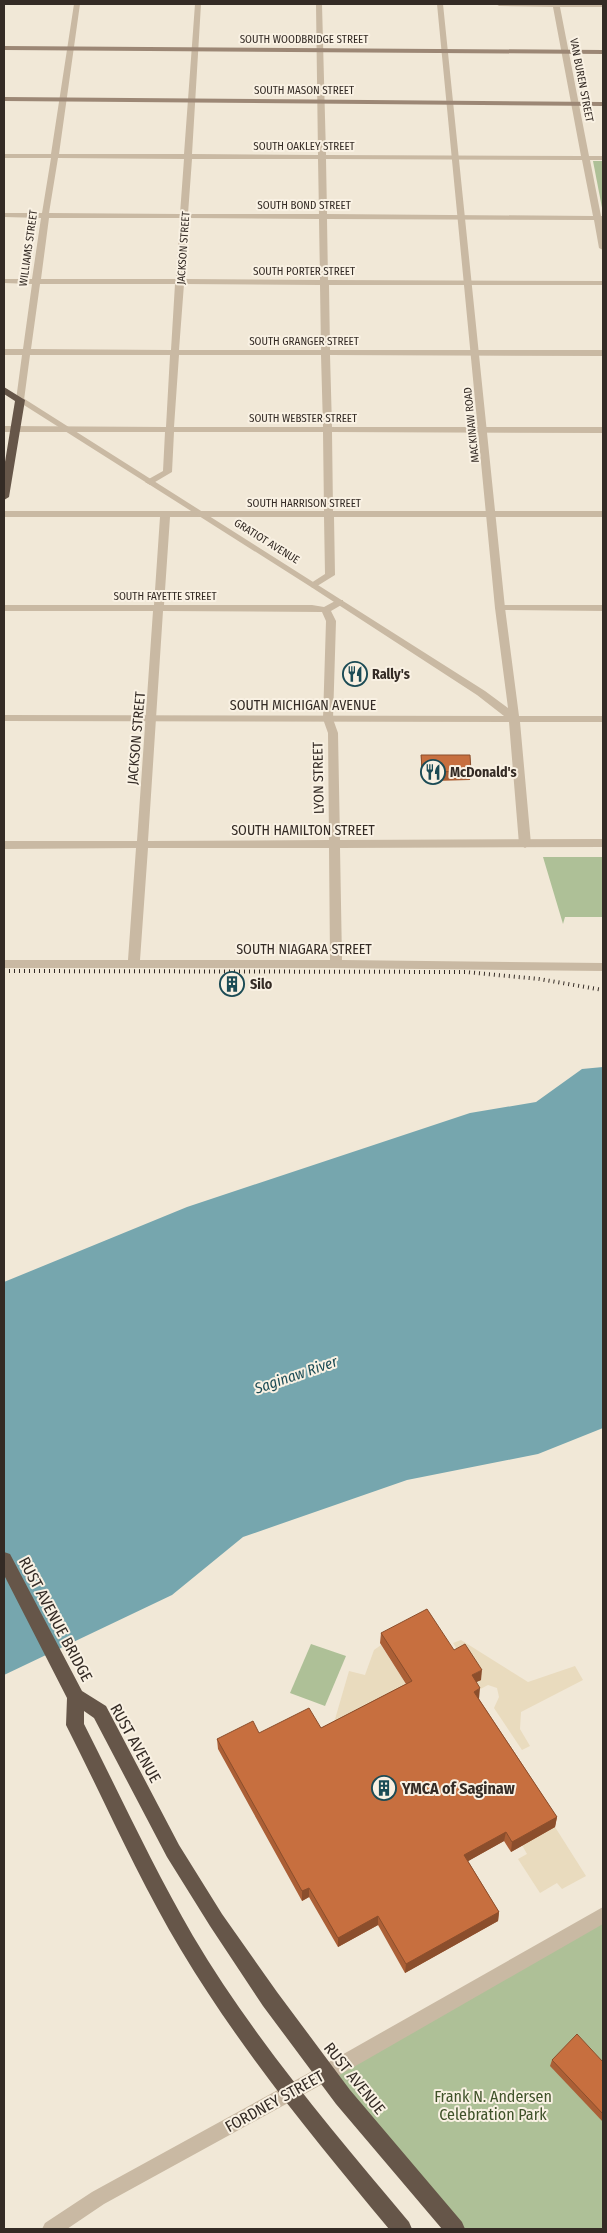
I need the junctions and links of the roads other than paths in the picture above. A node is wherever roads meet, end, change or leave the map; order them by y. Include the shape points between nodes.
1 (77, 4) edge
2 (198, 4) edge
3 (319, 4) edge
4 (440, 4) edge
5 (499, 4) edge
6 (556, 4) edge
7 (603, 5) edge
8 (4, 48) edge
9 (71, 48) junction
10 (195, 49) junction
11 (320, 50) junction
12 (444, 51) junction
13 (565, 52) junction
14 (603, 52) edge
15 (4, 99) edge
16 (64, 99) junction
17 (192, 100) junction
18 (320, 101) junction
19 (450, 102) junction
20 (575, 104) junction
21 (603, 104) edge
22 (4, 156) edge
23 (55, 156) junction
24 (189, 156) junction
25 (322, 157) junction
26 (455, 158) junction
27 (586, 158) junction
28 (603, 158) edge
29 (4, 215) edge
30 (45, 216) junction
31 (185, 216) junction
32 (323, 216) junction
33 (461, 217) junction
34 (600, 218) edge
35 (603, 248) edge
36 (36, 280) junction
37 (4, 281) edge
38 (180, 282) junction
39 (324, 282) junction
40 (468, 282) junction
41 (603, 283) edge
42 (25, 351) junction
43 (4, 352) edge
44 (175, 352) junction
45 (326, 353) junction
46 (475, 353) junction
47 (603, 354) edge
48 (4, 390) edge
49 (20, 400) junction
50 (9, 429) edge
51 (66, 429) junction
52 (328, 429) junction
53 (170, 430) junction
54 (482, 430) junction
55 (603, 430) edge
56 (150, 482) junction
57 (4, 496) edge
58 (4, 514) edge
59 (165, 514) junction
60 (201, 514) junction
61 (329, 514) junction
62 (603, 514) edge
63 (492, 515) junction
64 (314, 585) junction
65 (340, 602) junction
66 (4, 608) edge
67 (159, 608) junction
68 (500, 608) junction
69 (603, 608) edge
70 (326, 610) junction
71 (4, 718) edge
72 (514, 718) junction
73 (152, 719) junction
74 (328, 719) junction
75 (603, 719) edge
76 (603, 843) edge
77 (525, 844) junction
78 (4, 845) edge
79 (141, 845) junction
80 (335, 845) junction
81 (4, 964) edge
82 (134, 964) junction
83 (336, 964) junction
84 (603, 967) edge
85 (4, 1559) edge
86 (76, 1697) junction
87 (603, 1915) edge
88 (325, 2072) junction
89 (291, 2091) junction
90 (51, 2229) edge
91 (402, 2229) edge
92 (455, 2229) edge

1 - 9 street, WILLIAMS STREET
2 - 10 street, JACKSON STREET
3 - 11 street
4 - 12 street, MACKINAW ROAD
5 - 6 street
6 - 7 street
6 - 13 street, VAN BUREN STREET
8 - 9 main road, SOUTH WOODBRIDGE STREET
9 - 10 main road, SOUTH WOODBRIDGE STREET
9 - 16 street, WILLIAMS STREET
10 - 11 main road, SOUTH WOODBRIDGE STREET
10 - 17 street, JACKSON STREET
11 - 12 main road, SOUTH WOODBRIDGE STREET
11 - 18 street
12 - 13 main road, SOUTH WOODBRIDGE STREET
12 - 19 street, MACKINAW ROAD
13 - 14 main road, SOUTH WOODBRIDGE STREET
13 - 20 street, VAN BUREN STREET
15 - 16 main road, SOUTH MASON STREET
16 - 17 main road, SOUTH MASON STREET
16 - 23 street, WILLIAMS STREET
17 - 18 main road, SOUTH MASON STREET
17 - 24 street, JACKSON STREET
18 - 19 main road, SOUTH MASON STREET
18 - 25 street
19 - 20 main road, SOUTH MASON STREET
19 - 26 street, MACKINAW ROAD
20 - 21 main road, SOUTH MASON STREET
20 - 27 street, VAN BUREN STREET
22 - 23 street, SOUTH OAKLEY STREET
23 - 24 street, SOUTH OAKLEY STREET
23 - 30 street, WILLIAMS STREET
24 - 25 street, SOUTH OAKLEY STREET
24 - 31 street, JACKSON STREET
25 - 26 street, SOUTH OAKLEY STREET
25 - 32 street
26 - 27 street, SOUTH OAKLEY STREET
26 - 33 street, MACKINAW ROAD
27 - 28 street, SOUTH OAKLEY STREET
27 - 34 street, VAN BUREN STREET
29 - 30 street, SOUTH BOND STREET
30 - 31 street, SOUTH BOND STREET
30 - 36 street, WILLIAMS STREET
31 - 32 street, SOUTH BOND STREET
31 - 38 street, JACKSON STREET
32 - 33 street, SOUTH BOND STREET
32 - 39 street
33 - 34 street, SOUTH BOND STREET
33 - 40 street, MACKINAW ROAD
34 - 35 street, VAN BUREN STREET
36 - 37 street, SOUTH PORTER STREET
36 - 38 street, SOUTH PORTER STREET
36 - 42 street, WILLIAMS STREET
38 - 39 street, SOUTH PORTER STREET
38 - 44 street, JACKSON STREET
39 - 40 street, SOUTH PORTER STREET
39 - 45 street
40 - 41 street, SOUTH PORTER STREET
40 - 46 street, MACKINAW ROAD
42 - 43 street, SOUTH GRANGER STREET
42 - 44 street, SOUTH GRANGER STREET
42 - 49 street, WILLIAMS STREET
44 - 45 street, SOUTH GRANGER STREET
44 - 53 street, JACKSON STREET
45 - 46 street, SOUTH GRANGER STREET
45 - 52 street
46 - 47 street, SOUTH GRANGER STREET
46 - 54 street, MACKINAW ROAD
48 - 49 highway, GRATIOT AVENUE
49 - 50 highway, WILLIAMS STREET
49 - 51 street, GRATIOT AVENUE
50 - 51 street, SOUTH WEBSTER STREET
50 - 57 highway, WILLIAMS STREET
51 - 53 street, SOUTH WEBSTER STREET
51 - 56 street, GRATIOT AVENUE
52 - 53 street, SOUTH WEBSTER STREET
52 - 54 street, SOUTH WEBSTER STREET
52 - 61 street
53 - 56 street, JACKSON STREET via 167,472
54 - 55 street, SOUTH WEBSTER STREET
54 - 63 street, MACKINAW ROAD
56 - 60 street, GRATIOT AVENUE
58 - 59 street, SOUTH HARRISON STREET
59 - 60 street, SOUTH HARRISON STREET
59 - 67 street, JACKSON STREET
60 - 61 street, SOUTH HARRISON STREET
60 - 64 street, GRATIOT AVENUE
61 - 63 street, SOUTH HARRISON STREET
61 - 64 street via 330,575
62 - 63 street, SOUTH HARRISON STREET
63 - 68 street, MACKINAW ROAD
64 - 65 street, GRATIOT AVENUE
65 - 70 street
65 - 72 street, GRATIOT AVENUE
66 - 67 street, SOUTH FAYETTE STREET
67 - 70 street, SOUTH FAYETTE STREET
67 - 73 street, JACKSON STREET
68 - 69 street
68 - 72 street, MACKINAW ROAD
70 - 74 street, LYON STREET via 331,621
71 - 73 street, SOUTH MICHIGAN AVENUE
72 - 74 street, SOUTH MICHIGAN AVENUE
72 - 75 street, SOUTH MICHIGAN AVENUE
72 - 77 street, MACKINAW ROAD
73 - 74 street, SOUTH MICHIGAN AVENUE
73 - 79 street, JACKSON STREET
74 - 80 street, LYON STREET via 333,733
76 - 77 street, SOUTH HAMILTON STREET
77 - 80 street, SOUTH HAMILTON STREET
78 - 79 street, SOUTH HAMILTON STREET
79 - 80 street, SOUTH HAMILTON STREET
79 - 82 street, JACKSON STREET
80 - 83 street, LYON STREET
81 - 82 street, SOUTH NIAGARA STREET
82 - 83 street, SOUTH NIAGARA STREET
83 - 84 street, SOUTH NIAGARA STREET
85 - 86 highway, RUST AVENUE BRIDGE
86 - 88 highway, RUST AVENUE via 100,1712 194,1886 270,1999
86 - 89 highway via 75,1725 171,1914 232,2012
87 - 88 street, FORDNEY STREET
88 - 89 street, FORDNEY STREET
88 - 92 highway, RUST AVENUE
89 - 90 street, FORDNEY STREET via 98,2198
89 - 91 highway

